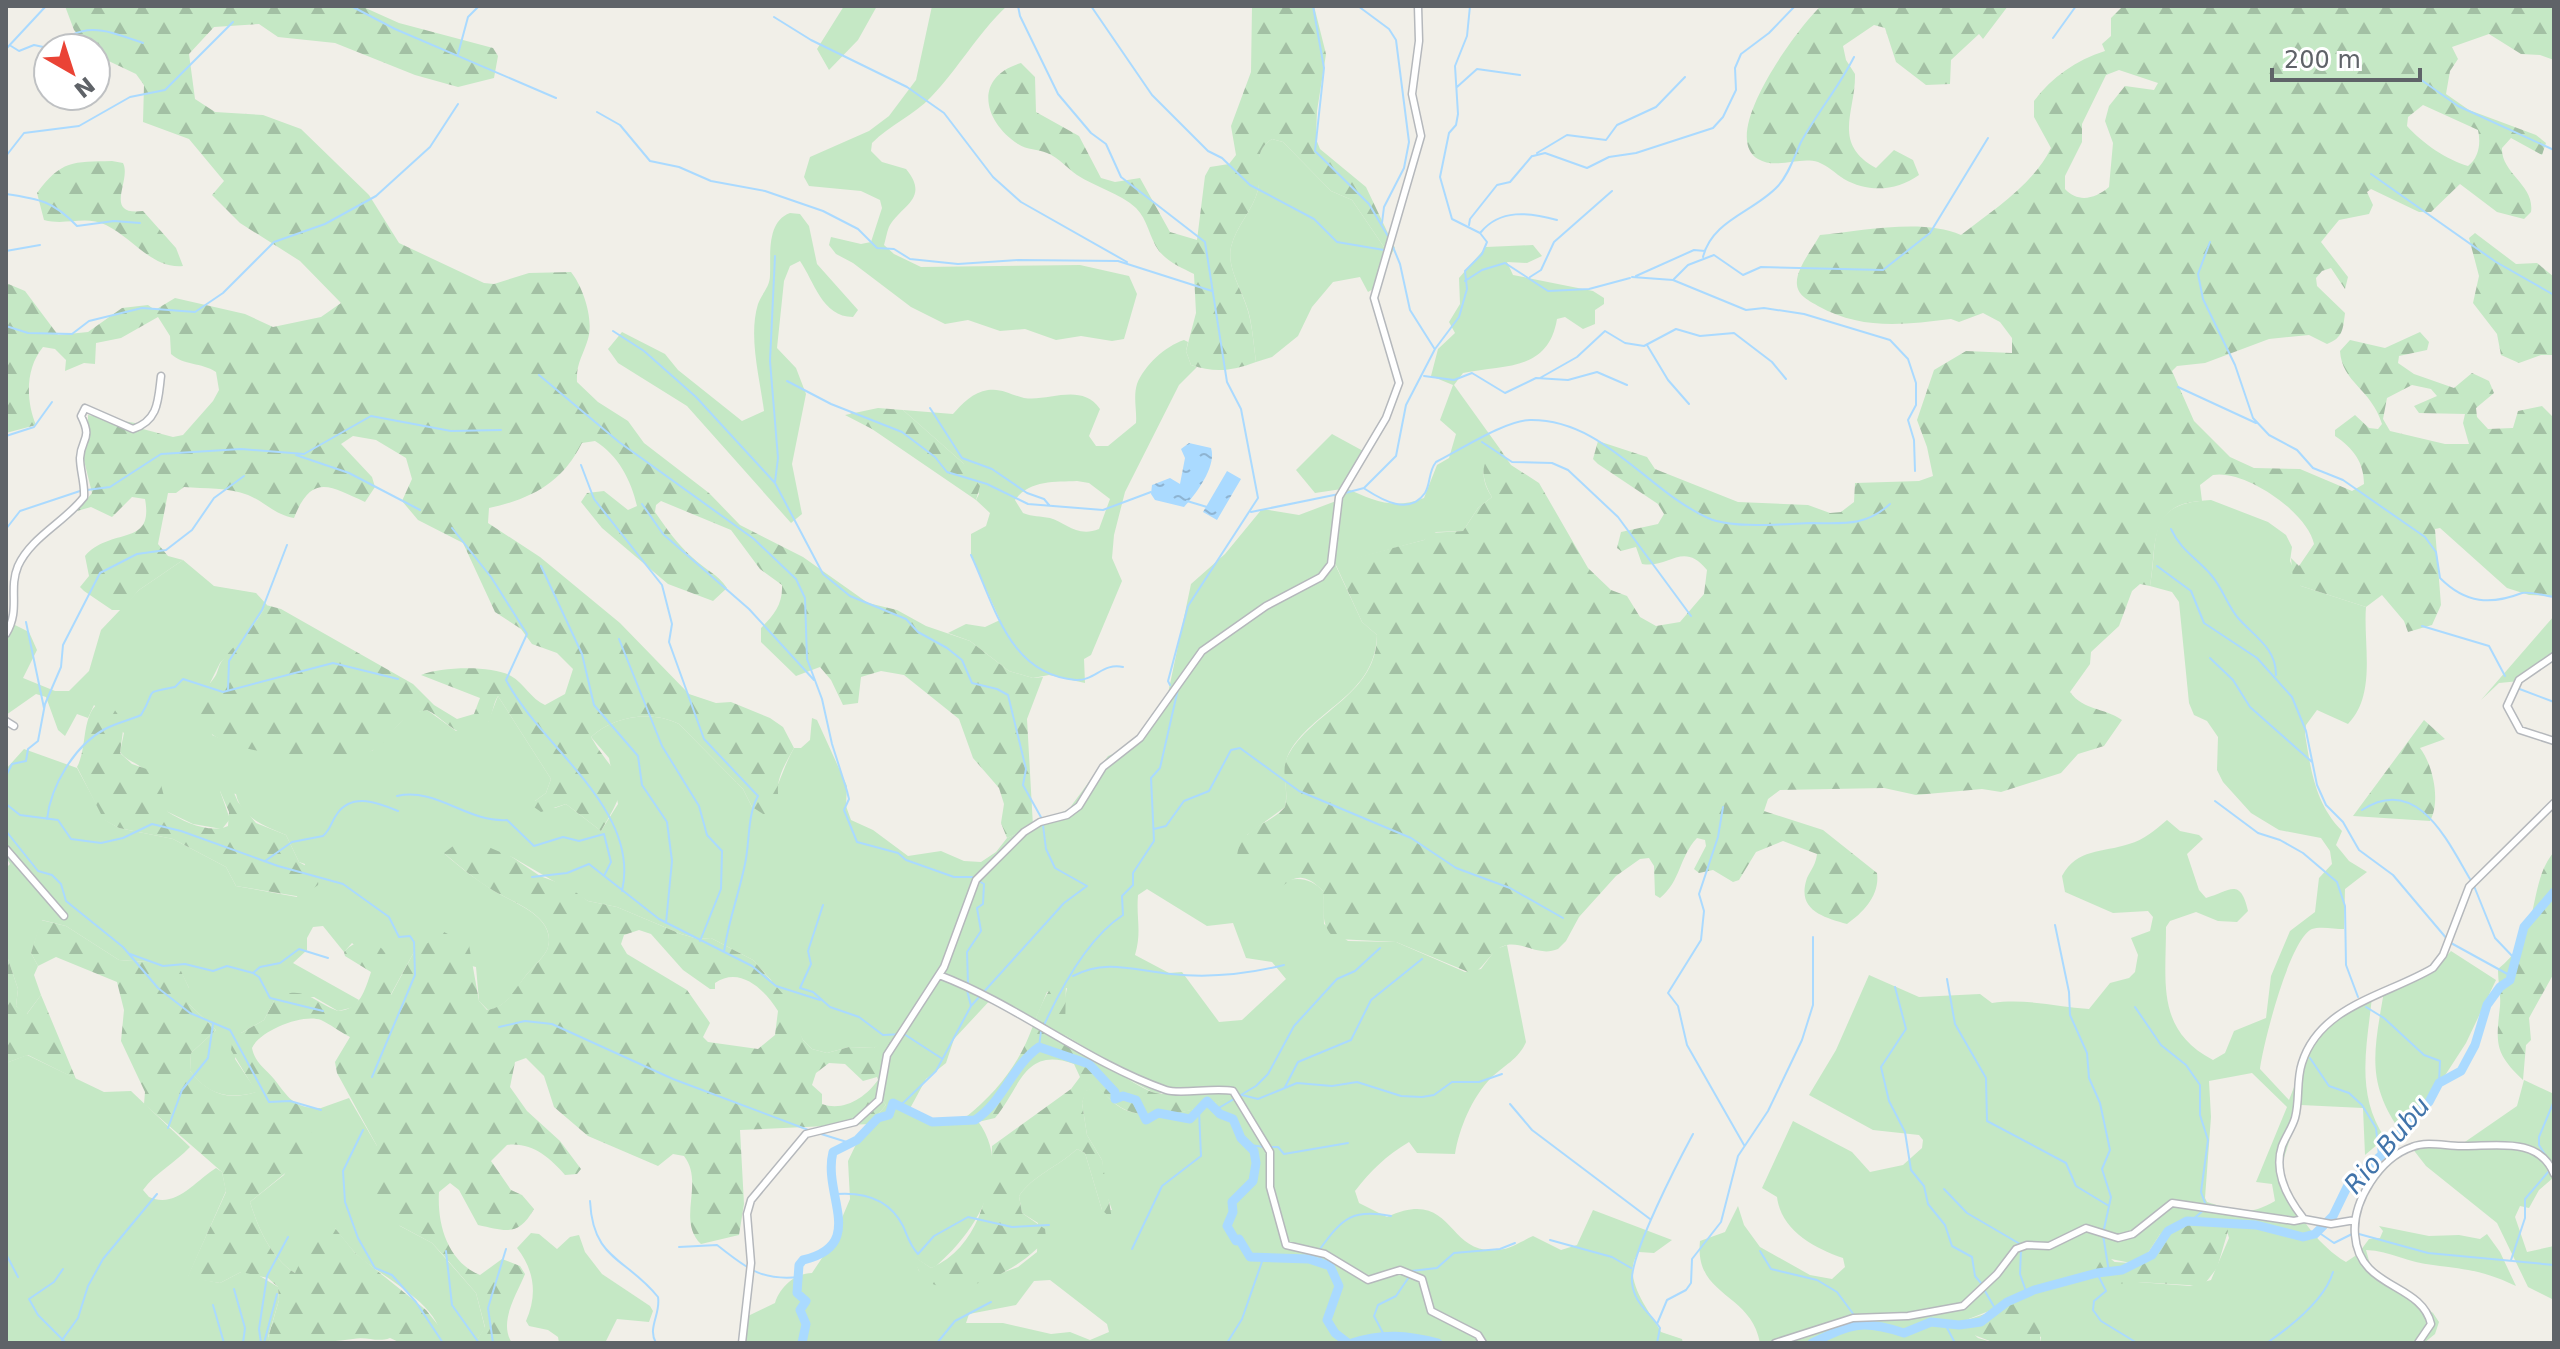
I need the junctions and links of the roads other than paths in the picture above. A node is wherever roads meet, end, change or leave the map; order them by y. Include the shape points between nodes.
1 (1418, 6) edge
2 (161, 376) dead end
3 (6, 634) edge
4 (2554, 656) edge
5 (6, 721) edge
6 (14, 726) dead end
7 (2554, 741) edge
8 (2554, 803) edge
9 (6, 849) edge
10 (64, 916) dead end
11 (939, 975) junction
12 (2554, 1174) edge
13 (2304, 1219) junction
14 (2355, 1220) junction
15 (742, 1343) edge
16 (1483, 1343) edge
17 (1775, 1343) edge
18 (2418, 1343) edge

1 - 11 street via 1412,94 1421,136 1374,298 1399,383 1386,418 1339,497 1331,564 1321,577 1266,606 1202,651 1140,738 1103,767 1079,806 1024,832 976,880
2 - 3 street via 157,412 146,425 133,429 85,408 81,416 87,442 80,456 84,497 22,560 14,584 15,616
4 - 7 street via 2519,680 2508,699 2511,718 2520,730
5 - 6 street
8 - 13 street via 2469,887 2433,968 2355,1006 2313,1040 2300,1070 2295,1120 2279,1165
9 - 10 street
11 - 15 street via 893,1042 879,1100 855,1122 806,1134 751,1200
11 - 16 street via 1170,1092 1212,1087 1233,1091 1270,1152 1270,1187 1286,1245 1325,1254 1368,1280 1400,1270 1422,1279 1431,1311 1478,1335
12 - 14 street via 2551,1166 2521,1145 2415,1145 2374,1178
13 - 14 street via 2331,1224
13 - 17 street via 2172,1203 2133,1234 2118,1238 2086,1228 2049,1246 2016,1249 1963,1306 1853,1318
14 - 18 street via 2366,1266 2421,1305 2429,1317 2429,1330

